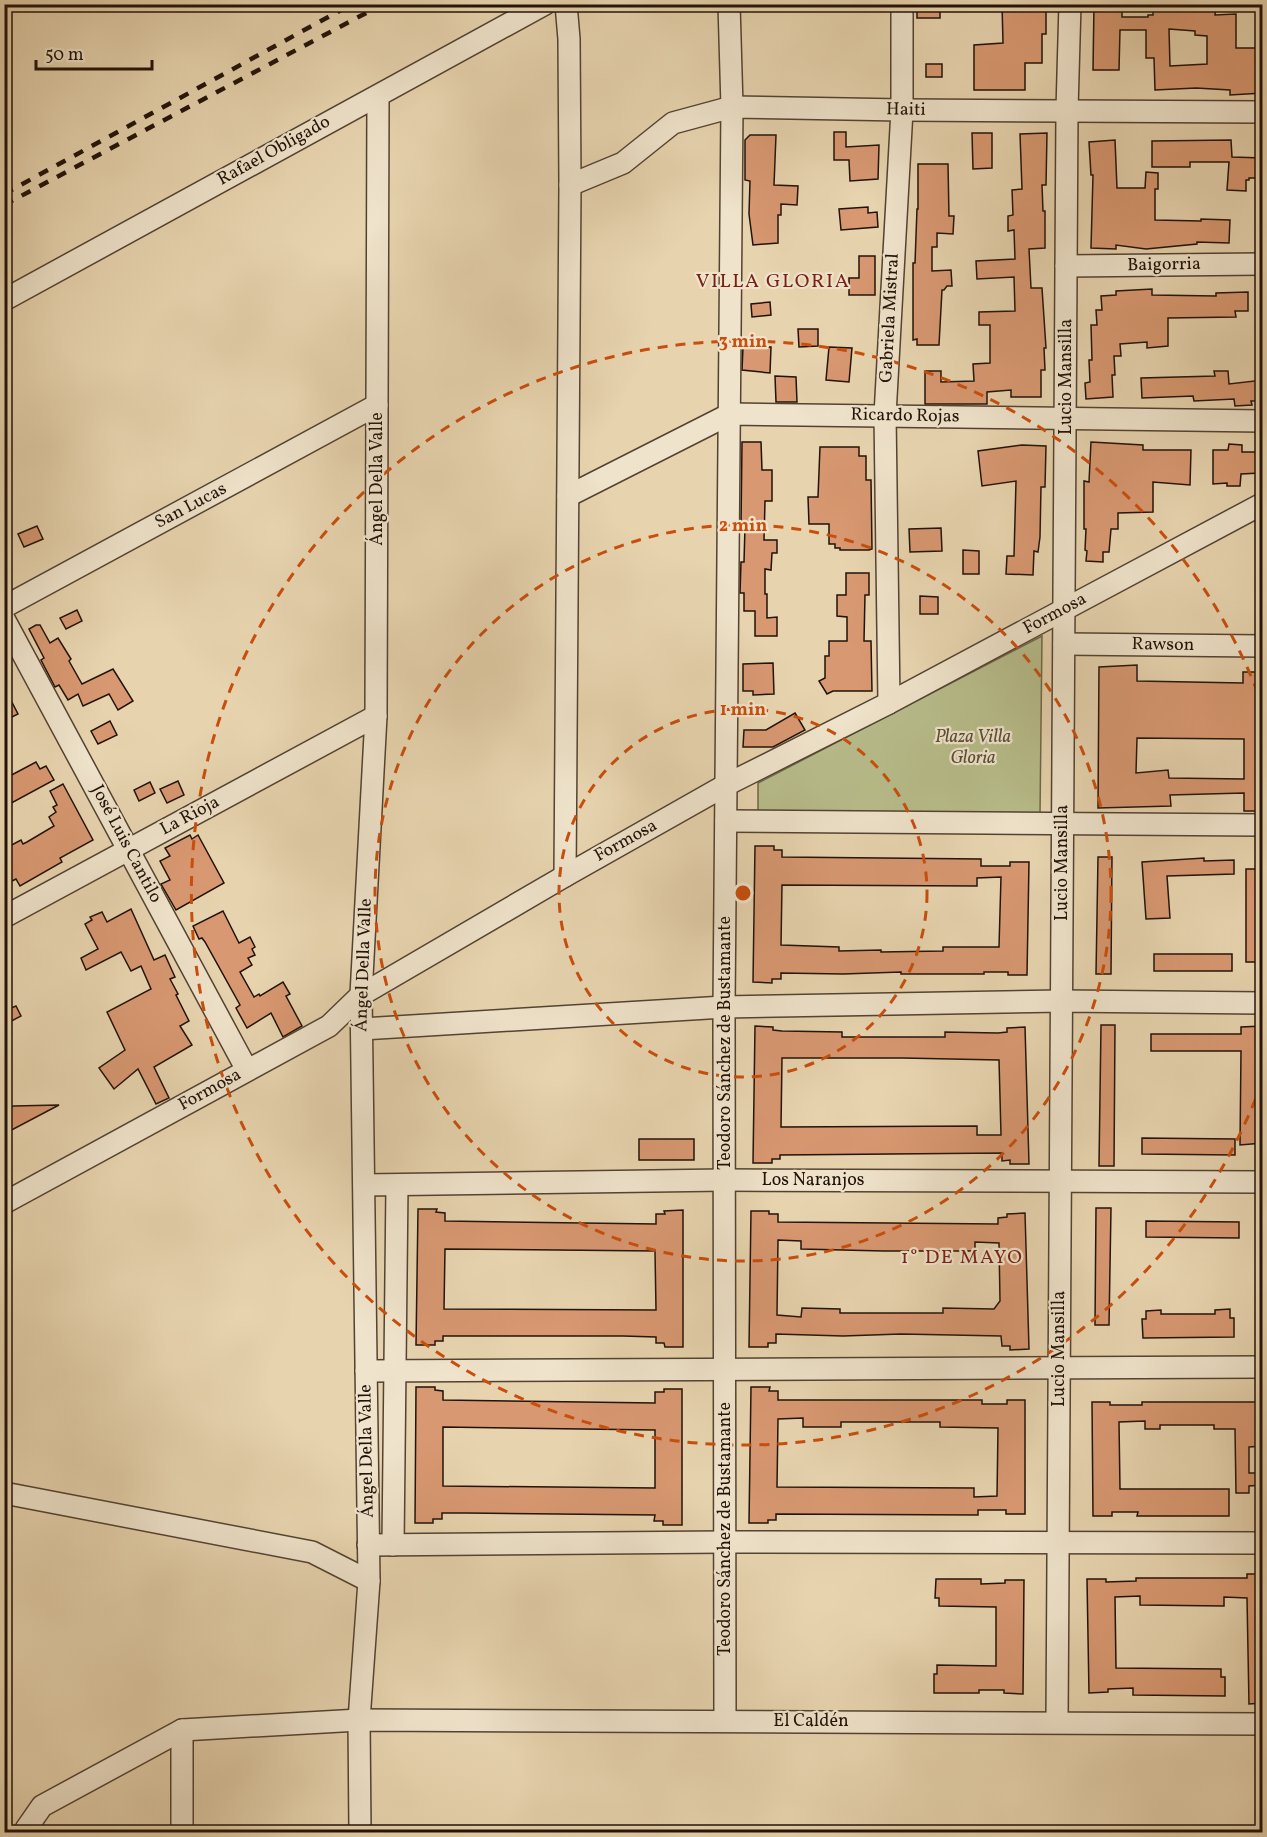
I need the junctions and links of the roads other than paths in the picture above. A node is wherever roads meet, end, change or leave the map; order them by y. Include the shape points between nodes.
1 (545, 4) edge
2 (566, 4) edge
3 (729, 4) edge
4 (902, 4) edge
5 (1070, 4) edge
6 (378, 97) junction
7 (732, 106) junction
8 (902, 110) junction
9 (1068, 110) junction
10 (1263, 112) edge
11 (570, 185) junction
12 (1263, 264) edge
13 (1066, 266) junction
14 (4, 300) edge
15 (377, 405) junction
16 (730, 414) junction
17 (885, 415) junction
18 (1065, 419) junction
19 (1263, 421) edge
20 (568, 496) junction
21 (1263, 504) edge
22 (4, 607) edge
23 (1064, 609) junction
24 (4, 619) edge
25 (1064, 644) junction
26 (1263, 646) edge
27 (888, 703) junction
28 (376, 716) junction
29 (726, 785) junction
30 (726, 821) junction
31 (1063, 824) junction
32 (1263, 825) edge
33 (129, 850) junction
34 (565, 876) junction
35 (4, 917) edge
36 (361, 995) junction
37 (1061, 1001) junction
38 (1263, 1003) edge
39 (724, 1007) junction
40 (362, 1029) junction
41 (247, 1070) junction
42 (725, 1180) junction
43 (1060, 1182) junction
44 (1263, 1182) edge
45 (364, 1185) junction
46 (397, 1185) junction
47 (6, 1198) edge
48 (1263, 1366) edge
49 (1059, 1368) junction
50 (725, 1369) junction
51 (366, 1371) junction
52 (395, 1371) junction
53 (4, 1493) edge
54 (725, 1542) junction
55 (1058, 1543) junction
56 (1263, 1543) edge
57 (369, 1545) junction
58 (393, 1545) junction
59 (369, 1581) junction
60 (359, 1720) junction
61 (725, 1721) junction
62 (1057, 1722) junction
63 (1263, 1724) edge
64 (182, 1730) junction
65 (26, 1833) edge
66 (182, 1833) edge
67 (360, 1833) edge

1 - 6 street, Rafael Obligado
2 - 11 street
3 - 7 street, Teodoro Sánchez de Bustamante
4 - 8 street, Gabriela Mistral
5 - 9 street, Lucio Mansilla
6 - 14 street, Rafael Obligado
6 - 15 street, Ángel Della Valle
7 - 8 street, Haiti
7 - 11 street, Haiti via 672,123 623,163
7 - 16 street, Teodoro Sánchez de Bustamante
8 - 9 street, Haiti
8 - 17 street, Gabriela Mistral
9 - 10 street, Haiti
9 - 13 street, Lucio Mansilla
11 - 20 street
12 - 13 street, Baigorria
13 - 18 street, Lucio Mansilla
15 - 22 street, San Lucas
15 - 28 street, Ángel Della Valle
16 - 17 street, Ricardo Rojas
16 - 20 street, Ricardo Rojas
16 - 29 street, Teodoro Sánchez de Bustamante
17 - 18 street, Ricardo Rojas
17 - 27 street, Gabriela Mistral
18 - 19 street, Ricardo Rojas
18 - 23 street, Lucio Mansilla
20 - 34 street
21 - 23 street, Formosa
23 - 25 street, Lucio Mansilla
23 - 27 street, Formosa
24 - 33 street, José Luis Cantilo
25 - 26 street, Rawson
25 - 31 street, Lucio Mansilla
27 - 29 street, Formosa
28 - 33 street, La Rioja
28 - 36 street, Ángel Della Valle
29 - 30 street, Teodoro Sánchez de Bustamante
29 - 34 street, Formosa
30 - 31 street
30 - 39 street, Teodoro Sánchez de Bustamante
31 - 32 street
31 - 37 street, Lucio Mansilla
33 - 35 street, La Rioja
33 - 41 street, José Luis Cantilo
34 - 36 street, Formosa
36 - 40 street, Ángel Della Valle
36 - 41 street, Formosa via 329,1026
37 - 38 street
37 - 39 street
37 - 43 street, Lucio Mansilla
39 - 40 street
39 - 42 street, Teodoro Sánchez de Bustamante
40 - 45 street, Ángel Della Valle
41 - 47 street, Formosa
42 - 43 street, Los Naranjos
42 - 46 street, Los Naranjos
42 - 50 street, Teodoro Sánchez de Bustamante
43 - 44 street, Los Naranjos
43 - 49 street, Lucio Mansilla
45 - 46 street, Los Naranjos
45 - 51 street, Ángel Della Valle
46 - 52 street, Ángel Della Valle
48 - 49 street
49 - 50 street
49 - 55 street, Lucio Mansilla
50 - 52 street
50 - 54 street, Teodoro Sánchez de Bustamante
51 - 52 street
51 - 57 street, Ángel Della Valle
52 - 58 street, Ángel Della Valle
53 - 59 street via 312,1552
54 - 55 street
54 - 58 street
54 - 61 street, Teodoro Sánchez de Bustamante
55 - 56 street
55 - 62 street, Lucio Mansilla
57 - 58 street
57 - 59 street, Ángel Della Valle
59 - 60 street, Ángel Della Valle
60 - 61 street, El Caldén
60 - 64 street, El Caldén
60 - 67 street, Ángel Della Valle
61 - 62 street, El Caldén
62 - 63 street, El Caldén
64 - 65 street via 42,1806
64 - 66 street

